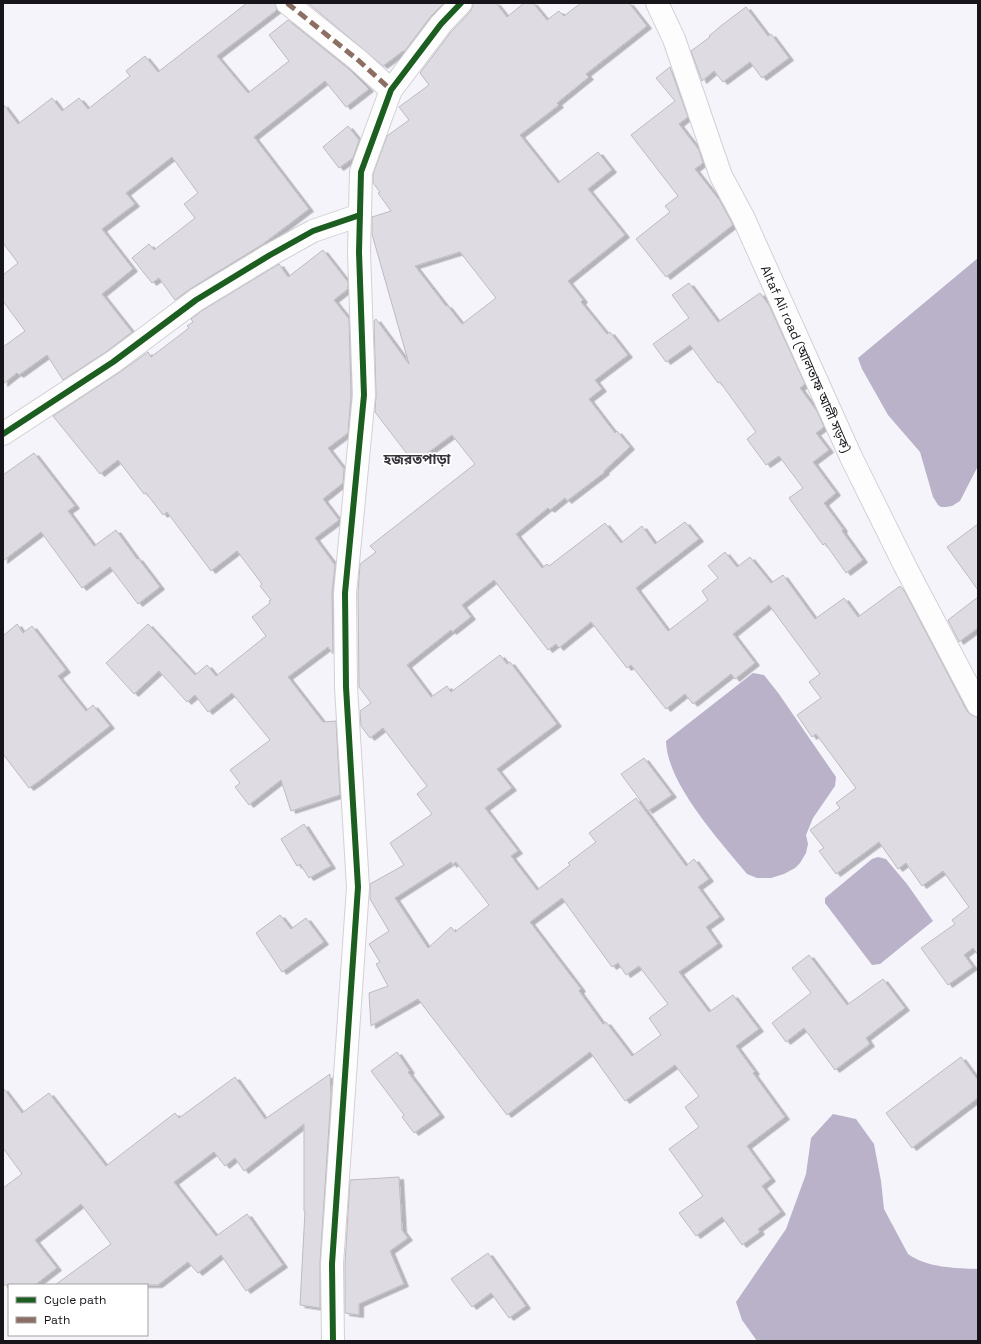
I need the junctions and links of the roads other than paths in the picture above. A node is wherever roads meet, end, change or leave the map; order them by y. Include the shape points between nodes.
1 (287, 3) edge
2 (461, 3) edge
3 (657, 3) edge
4 (391, 90) junction
5 (360, 215) junction
6 (3, 434) edge
7 (978, 705) edge
8 (333, 1341) edge

1 - 4 street
2 - 4 street via 441,24
3 - 7 street, Altaf Ali road (আলতাফ আলী সড়ক) via 674,38 722,176 851,457
4 - 5 street via 361,172
5 - 6 street via 313,231 202,296 113,362
5 - 8 street via 364,395 345,593 346,687 358,887 332,1264

